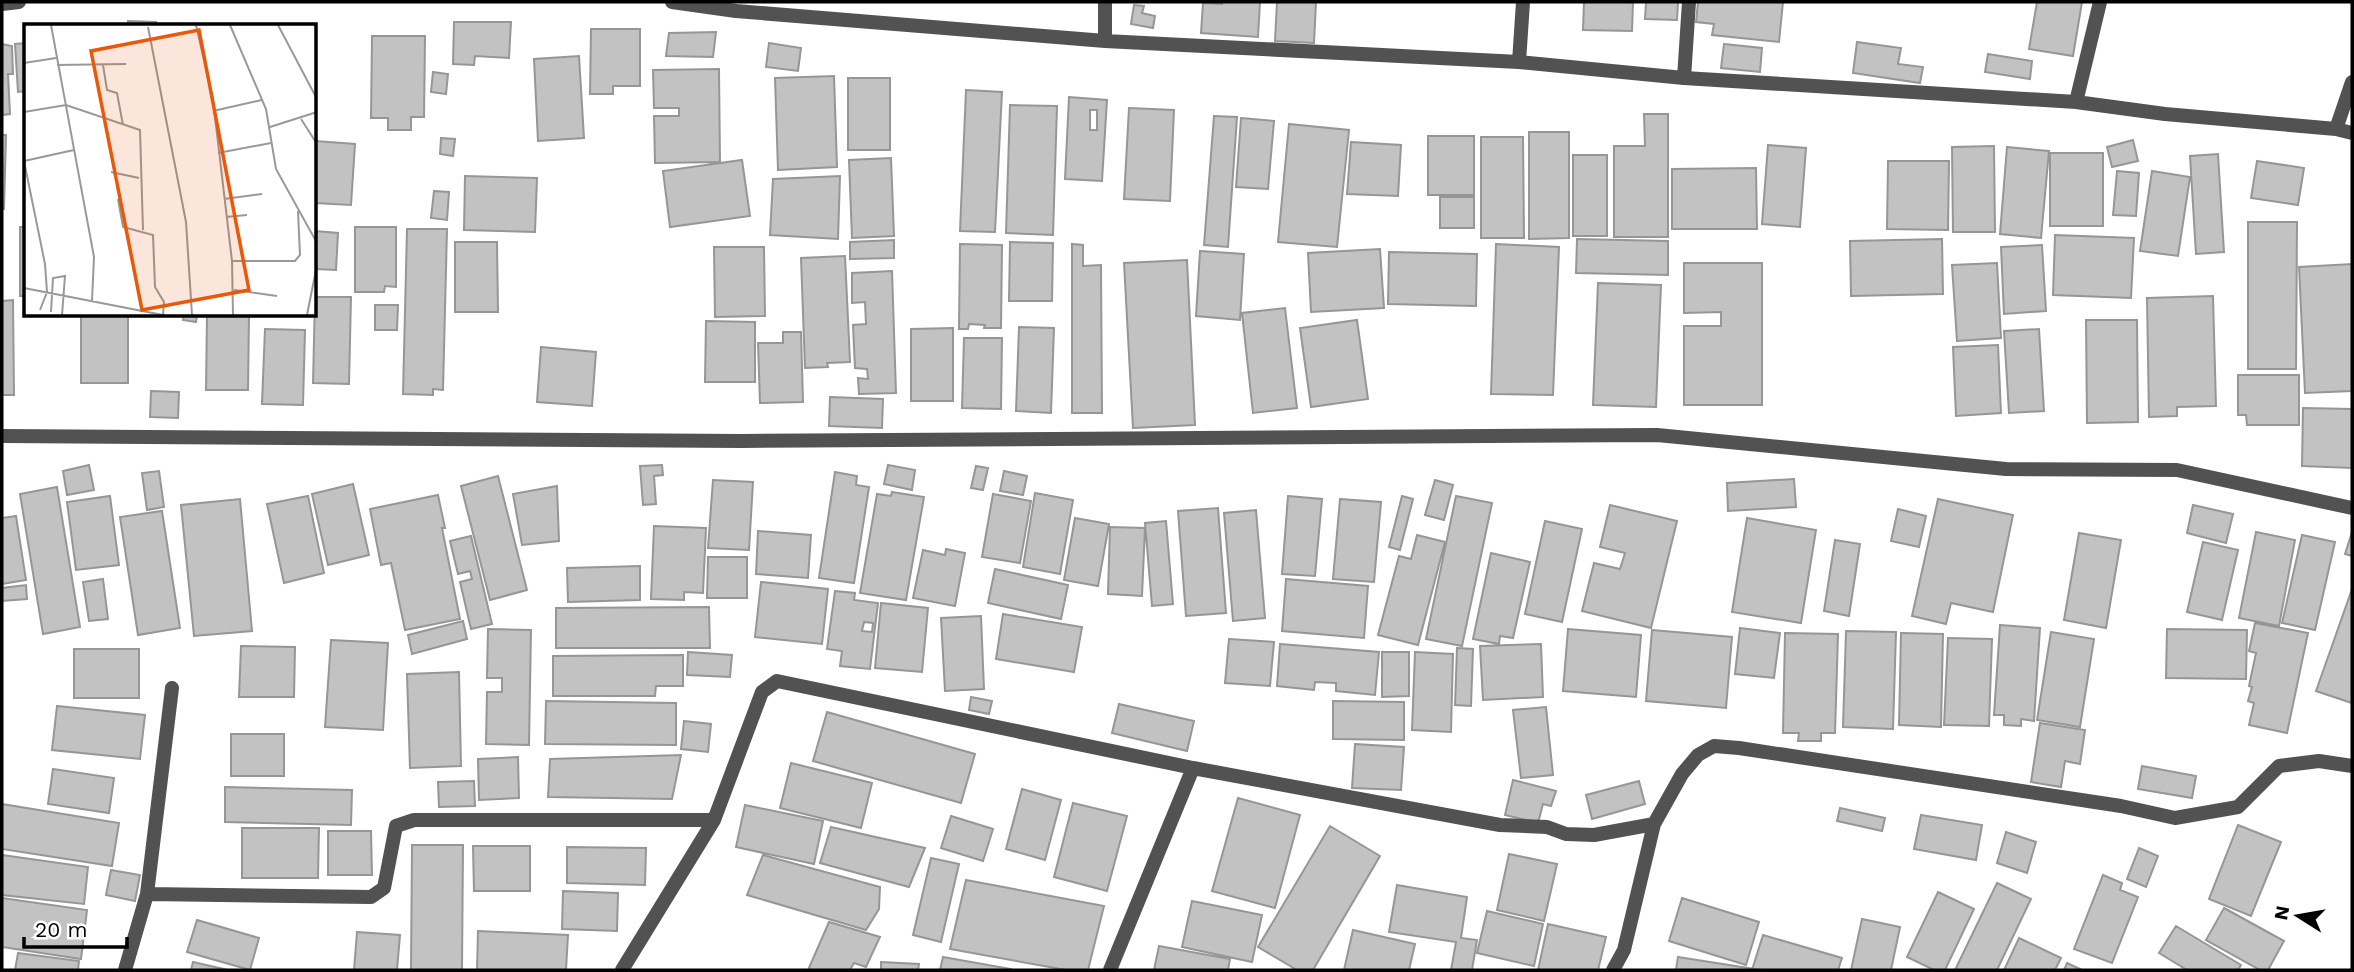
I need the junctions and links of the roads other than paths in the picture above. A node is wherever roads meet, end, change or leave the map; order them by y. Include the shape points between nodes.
1 (19, 2) edge
2 (672, 2) edge
3 (1105, 2) edge
4 (1523, 2) edge
5 (1689, 2) edge
6 (2100, 2) edge
7 (2, 4) edge
8 (736, 6) edge
9 (1105, 41) junction
10 (1519, 62) junction
11 (1684, 78) junction
12 (2352, 82) edge
13 (2076, 102) junction
14 (2336, 129) junction
15 (2352, 133) edge
16 (2, 436) edge
17 (2352, 508) edge
18 (172, 688) dead end
19 (2352, 766) edge
20 (1194, 768) junction
21 (714, 820) junction
22 (1654, 824) junction
23 (147, 894) junction
24 (125, 970) edge
25 (622, 970) edge
26 (1110, 970) edge
27 (1613, 970) edge

1 - 7 street
2 - 8 street
3 - 9 street
4 - 10 street
5 - 11 street
6 - 13 street
8 - 9 street
9 - 10 street
10 - 11 street
11 - 13 street
12 - 14 street
13 - 14 street
14 - 15 street
16 - 17 street via 742,441 1657,435 2006,469 2177,470
18 - 23 street
19 - 22 street via 2319,761 2279,766 2238,807 2175,818 2121,806 1714,746 1698,755 1682,774
20 - 21 street via 777,681 762,692
20 - 22 street via 1500,825 1547,827 1566,834 1594,835
20 - 26 street
21 - 23 street via 414,820 396,826 384,888 371,897
21 - 25 street
22 - 27 street via 1624,950
23 - 24 street

